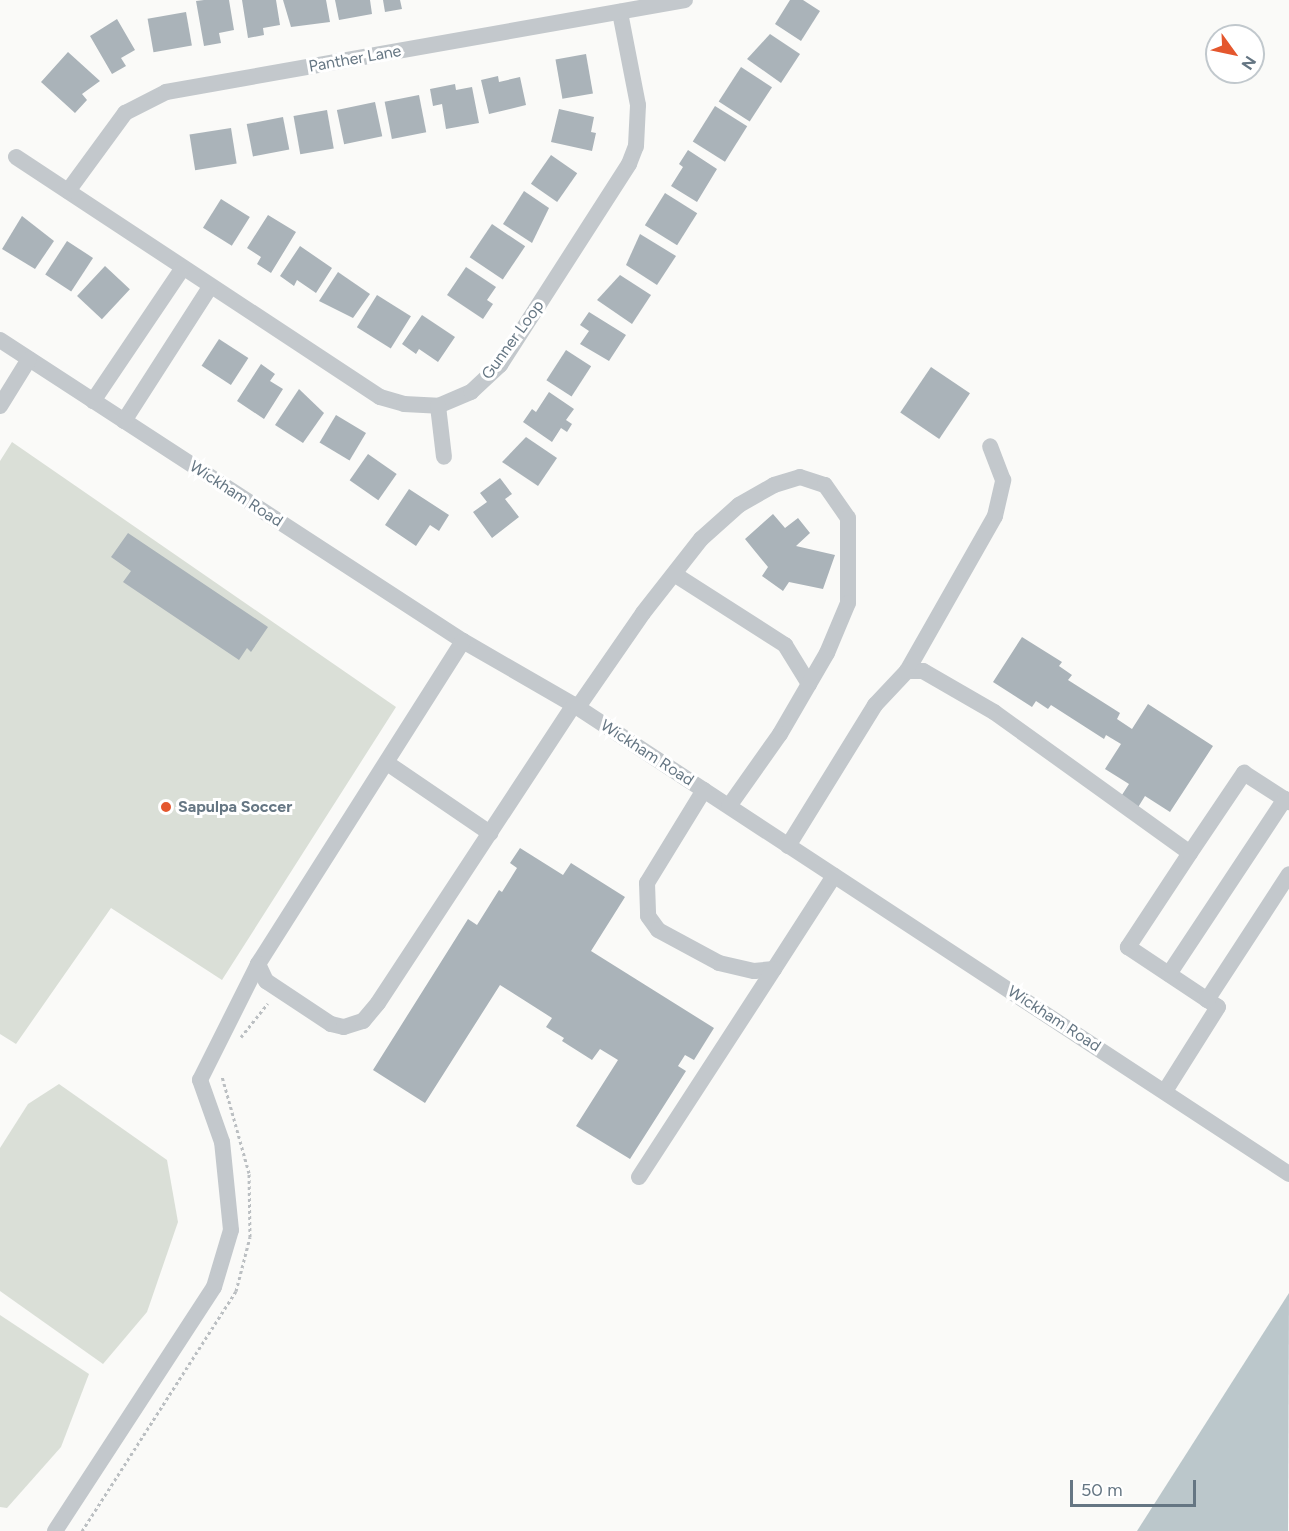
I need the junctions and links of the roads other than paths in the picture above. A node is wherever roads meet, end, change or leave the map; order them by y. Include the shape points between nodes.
1 (685, 0) edge
2 (620, 12) junction
3 (16, 157) dead end
4 (68, 190) junction
5 (182, 269) junction
6 (210, 287) junction
7 (0, 340) edge
8 (29, 359) junction
9 (93, 401) junction
10 (0, 406) edge
11 (438, 406) junction
12 (124, 421) junction
13 (990, 446) dead end
14 (444, 457) dead end
15 (674, 574) junction
16 (463, 641) junction
17 (907, 671) junction
18 (809, 684) junction
19 (576, 706) junction
20 (387, 763) junction
21 (704, 790) junction
22 (1287, 800) edge
23 (729, 806) junction
24 (490, 833) junction
25 (788, 846) junction
26 (1190, 853) junction
27 (1289, 873) edge
28 (834, 876) junction
29 (258, 964) junction
30 (774, 969) junction
31 (1169, 974) junction
32 (1207, 1000) junction
33 (1165, 1091) junction
34 (1289, 1174) edge
35 (639, 1177) dead end
36 (55, 1531) edge

1 - 2 street, Panther Lane
2 - 4 street, Panther Lane via 166,92 125,113
2 - 11 street, Gunner Loop via 639,105 636,146 629,164 500,365 471,392
3 - 4 street, Gunner Loop
4 - 5 street, Gunner Loop
5 - 6 street, Gunner Loop
5 - 9 street
6 - 11 street, Gunner Loop via 380,396 404,404
6 - 12 street
7 - 8 street, Wickham Road
8 - 9 street, Wickham Road
8 - 10 street
9 - 12 street, Wickham Road
11 - 14 street
12 - 16 street, Wickham Road
13 - 17 street via 1003,480 995,516
15 - 18 street via 785,645
15 - 18 street via 702,539 739,505 774,485 800,477 825,485 848,518 849,592 827,653
15 - 19 street
16 - 19 street, Wickham Road
16 - 20 street
17 - 25 street via 875,705
17 - 26 street via 923,671 994,712
18 - 23 street via 780,734
19 - 21 street, Wickham Road
19 - 24 street
20 - 24 street
20 - 29 street
21 - 23 street, Wickham Road
21 - 30 street via 647,883 648,916 658,930 720,963 754,970
22 - 26 street via 1244,773
22 - 31 street
23 - 25 street, Wickham Road
24 - 29 street via 363,1021 344,1027 331,1024 266,981
25 - 28 street, Wickham Road
26 - 31 street via 1128,947
27 - 32 street
28 - 30 street
28 - 33 street, Wickham Road
29 - 36 street via 200,1080 222,1142 231,1230 214,1287
30 - 35 street
31 - 32 street
32 - 33 street via 1218,1007
33 - 34 street, Wickham Road

